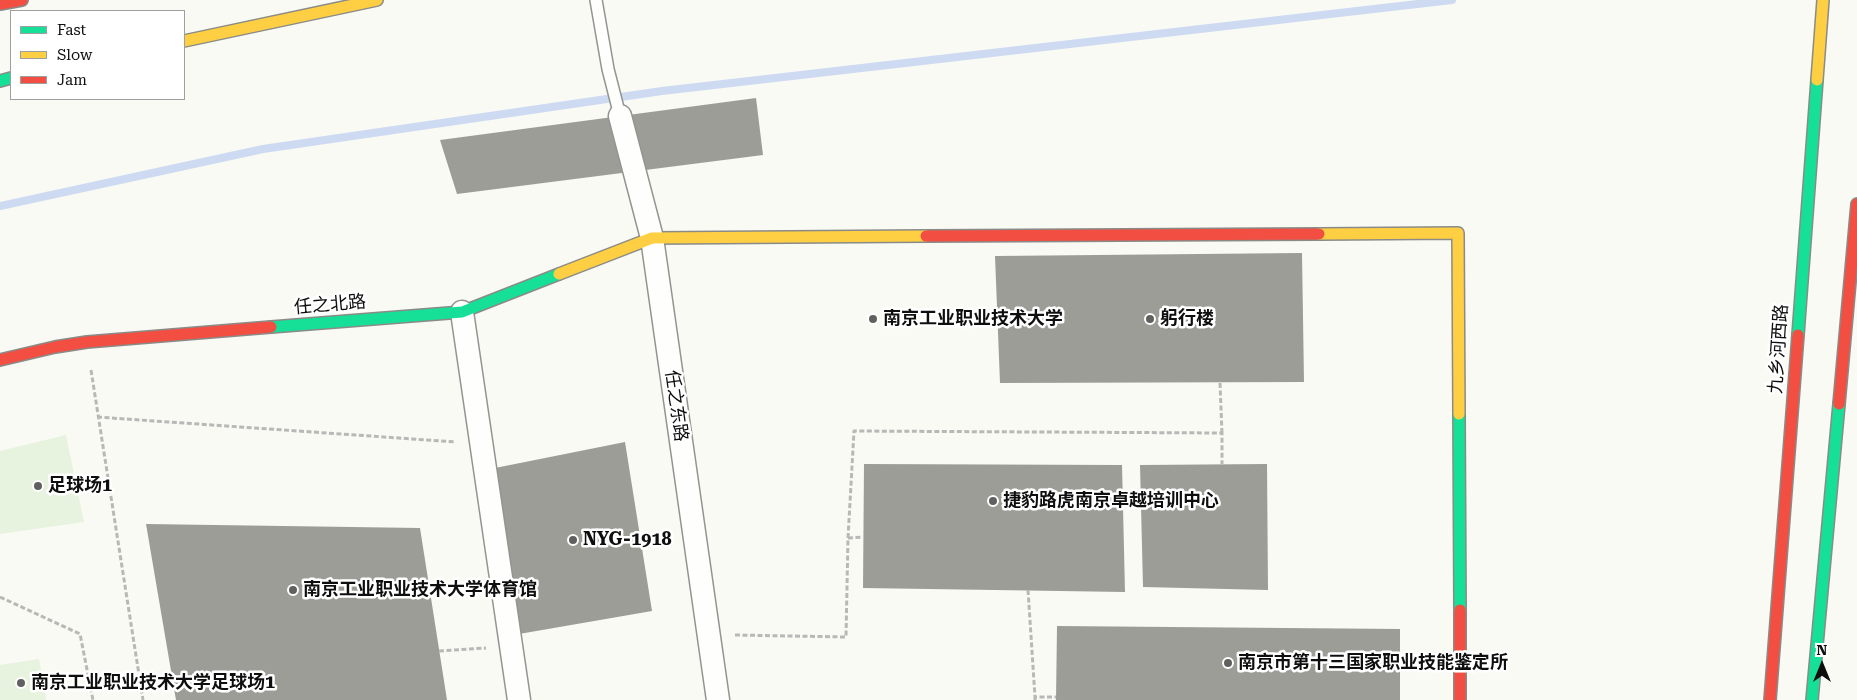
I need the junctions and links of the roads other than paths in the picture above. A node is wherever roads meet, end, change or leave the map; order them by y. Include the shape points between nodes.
1 (22, 0) edge
2 (377, 0) edge
3 (596, 0) edge
4 (1822, 0) edge
5 (0, 4) edge
6 (185, 41) edge
7 (620, 116) joint
8 (1857, 204) edge
9 (652, 238) junction
10 (462, 312) junction
11 (0, 360) edge
12 (519, 700) edge
13 (718, 700) edge
14 (1460, 700) edge
15 (1770, 700) edge
16 (1812, 700) edge

1 - 5 street
2 - 6 street
3 - 7 lane
4 - 15 street, 九乡河西路
7 - 9 street, 任之东路
8 - 16 street
9 - 10 street, 任之北路
9 - 13 street, 任之东路
9 - 14 street via 1458,233
10 - 11 street, 任之北路 via 87,342
10 - 12 street

